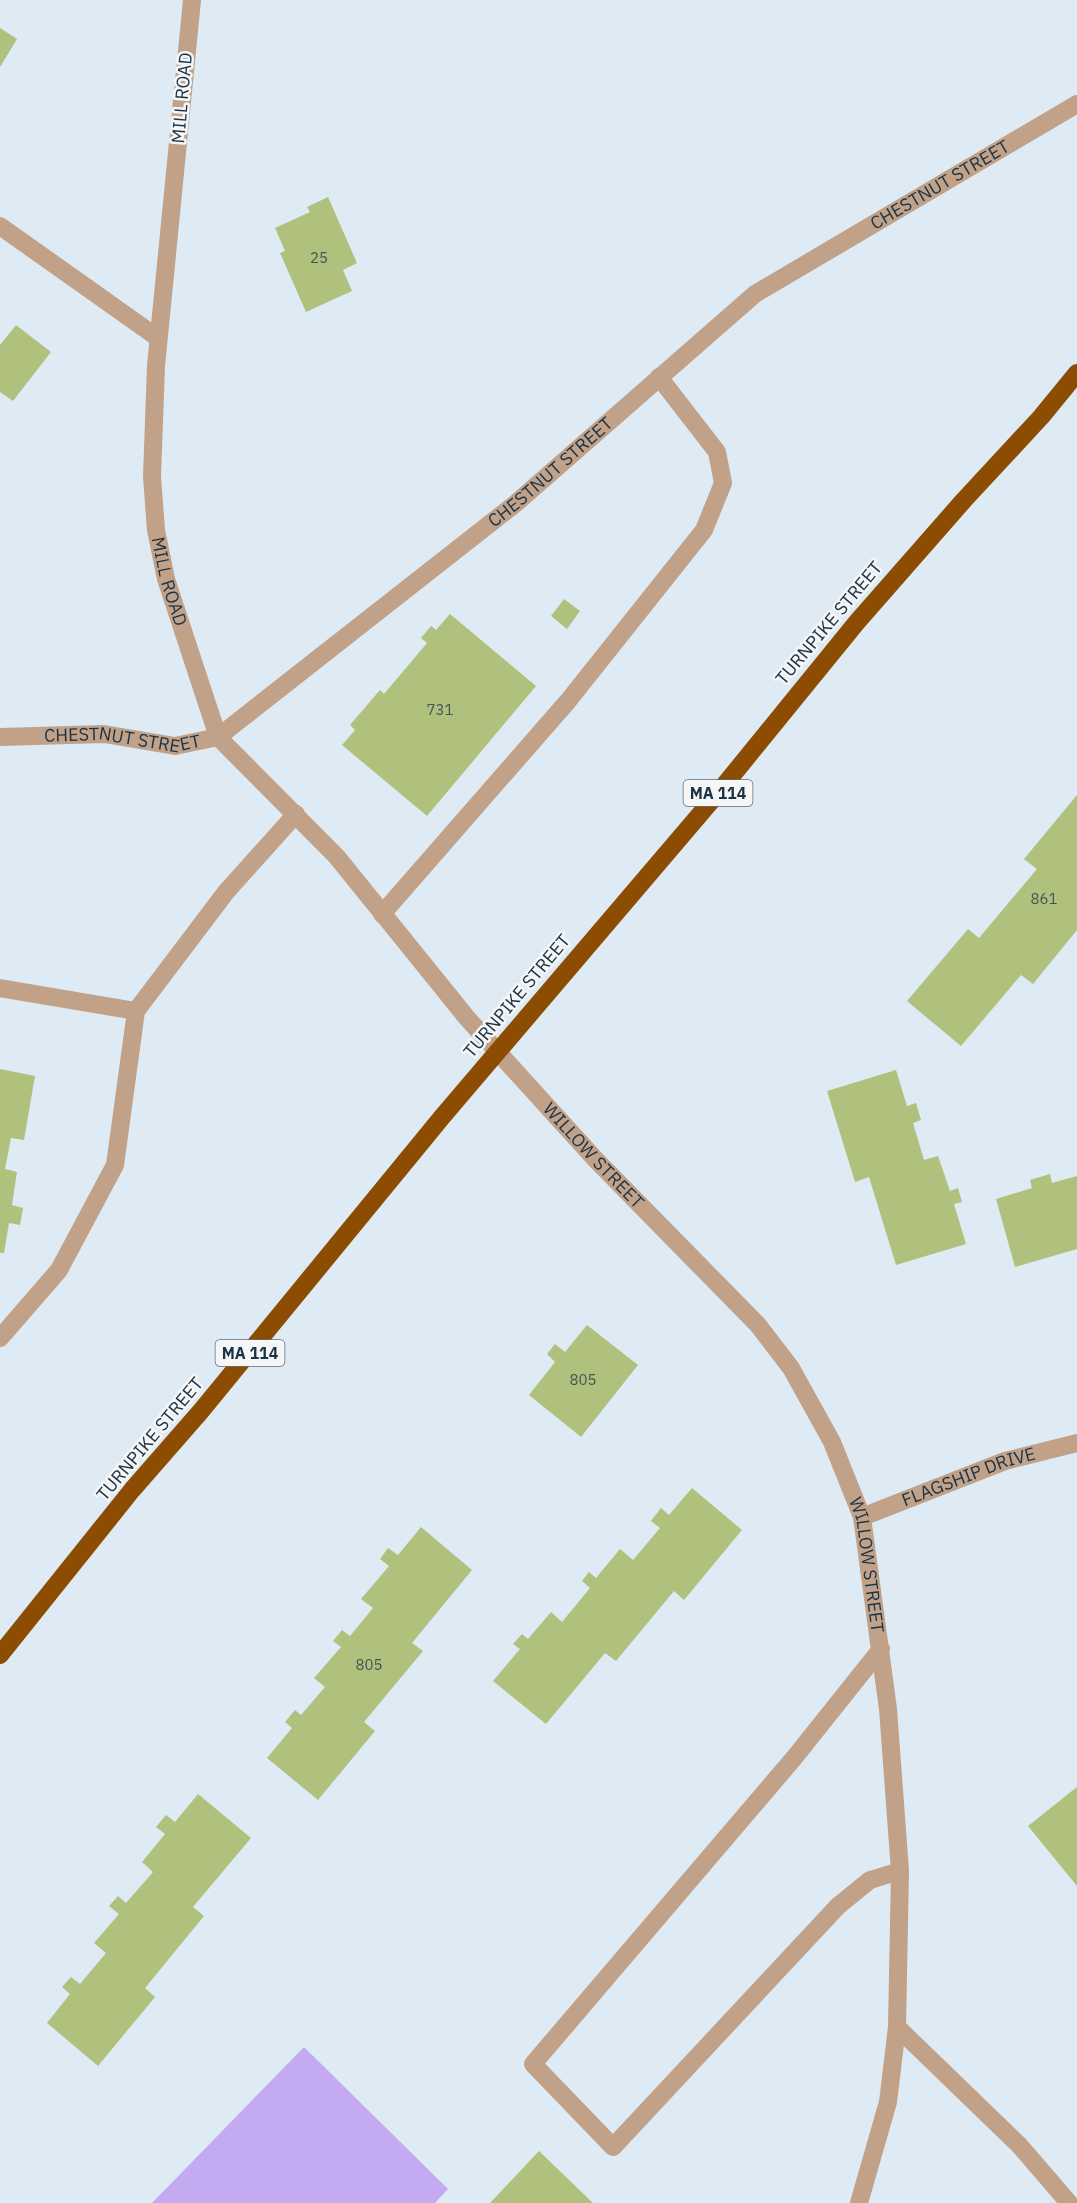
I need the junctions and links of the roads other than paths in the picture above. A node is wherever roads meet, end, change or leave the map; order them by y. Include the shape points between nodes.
1 (192, 0) edge
2 (1077, 104) edge
3 (0, 226) edge
4 (158, 338) junction
5 (1077, 373) edge
6 (659, 377) junction
7 (0, 737) edge
8 (218, 737) junction
9 (296, 814) junction
10 (382, 914) junction
11 (0, 987) edge
12 (136, 1011) junction
13 (498, 1051) junction
14 (0, 1338) edge
15 (1077, 1443) edge
16 (862, 1517) junction
17 (881, 1649) junction
18 (0, 1655) edge
19 (900, 1871) junction
20 (897, 2027) junction
21 (859, 2203) edge
22 (1069, 2203) edge

1 - 4 street, MILL ROAD
2 - 6 street, CHESTNUT STREET via 754,294
3 - 4 street
4 - 8 street, MILL ROAD via 152,427 156,530 166,579
5 - 13 highway, TURNPIKE STREET / MA 114 via 892,580 713,799
6 - 8 street, CHESTNUT STREET via 514,504
6 - 10 street via 717,452 723,483 704,530 568,701
7 - 8 street, CHESTNUT STREET via 104,735 175,746
8 - 9 street, MILL ROAD
9 - 10 street, MILL ROAD via 337,857
9 - 12 street via 226,892
10 - 13 street, MILL ROAD
11 - 12 street
12 - 14 street via 115,1165 59,1270
13 - 16 street, WILLOW STREET via 596,1160 758,1325 791,1368 832,1442
13 - 18 highway, TURNPIKE STREET / MA 114 via 132,1490
15 - 16 street, FLAGSHIP DRIVE via 1005,1461
16 - 17 street, WILLOW STREET
17 - 19 street, WILLOW STREET
17 - 19 street via 794,1758 532,2064 613,2147 838,1906 870,1880
19 - 20 street, WILLOW STREET
20 - 21 street, WILLOW STREET via 888,2102
20 - 22 street via 1019,2145

